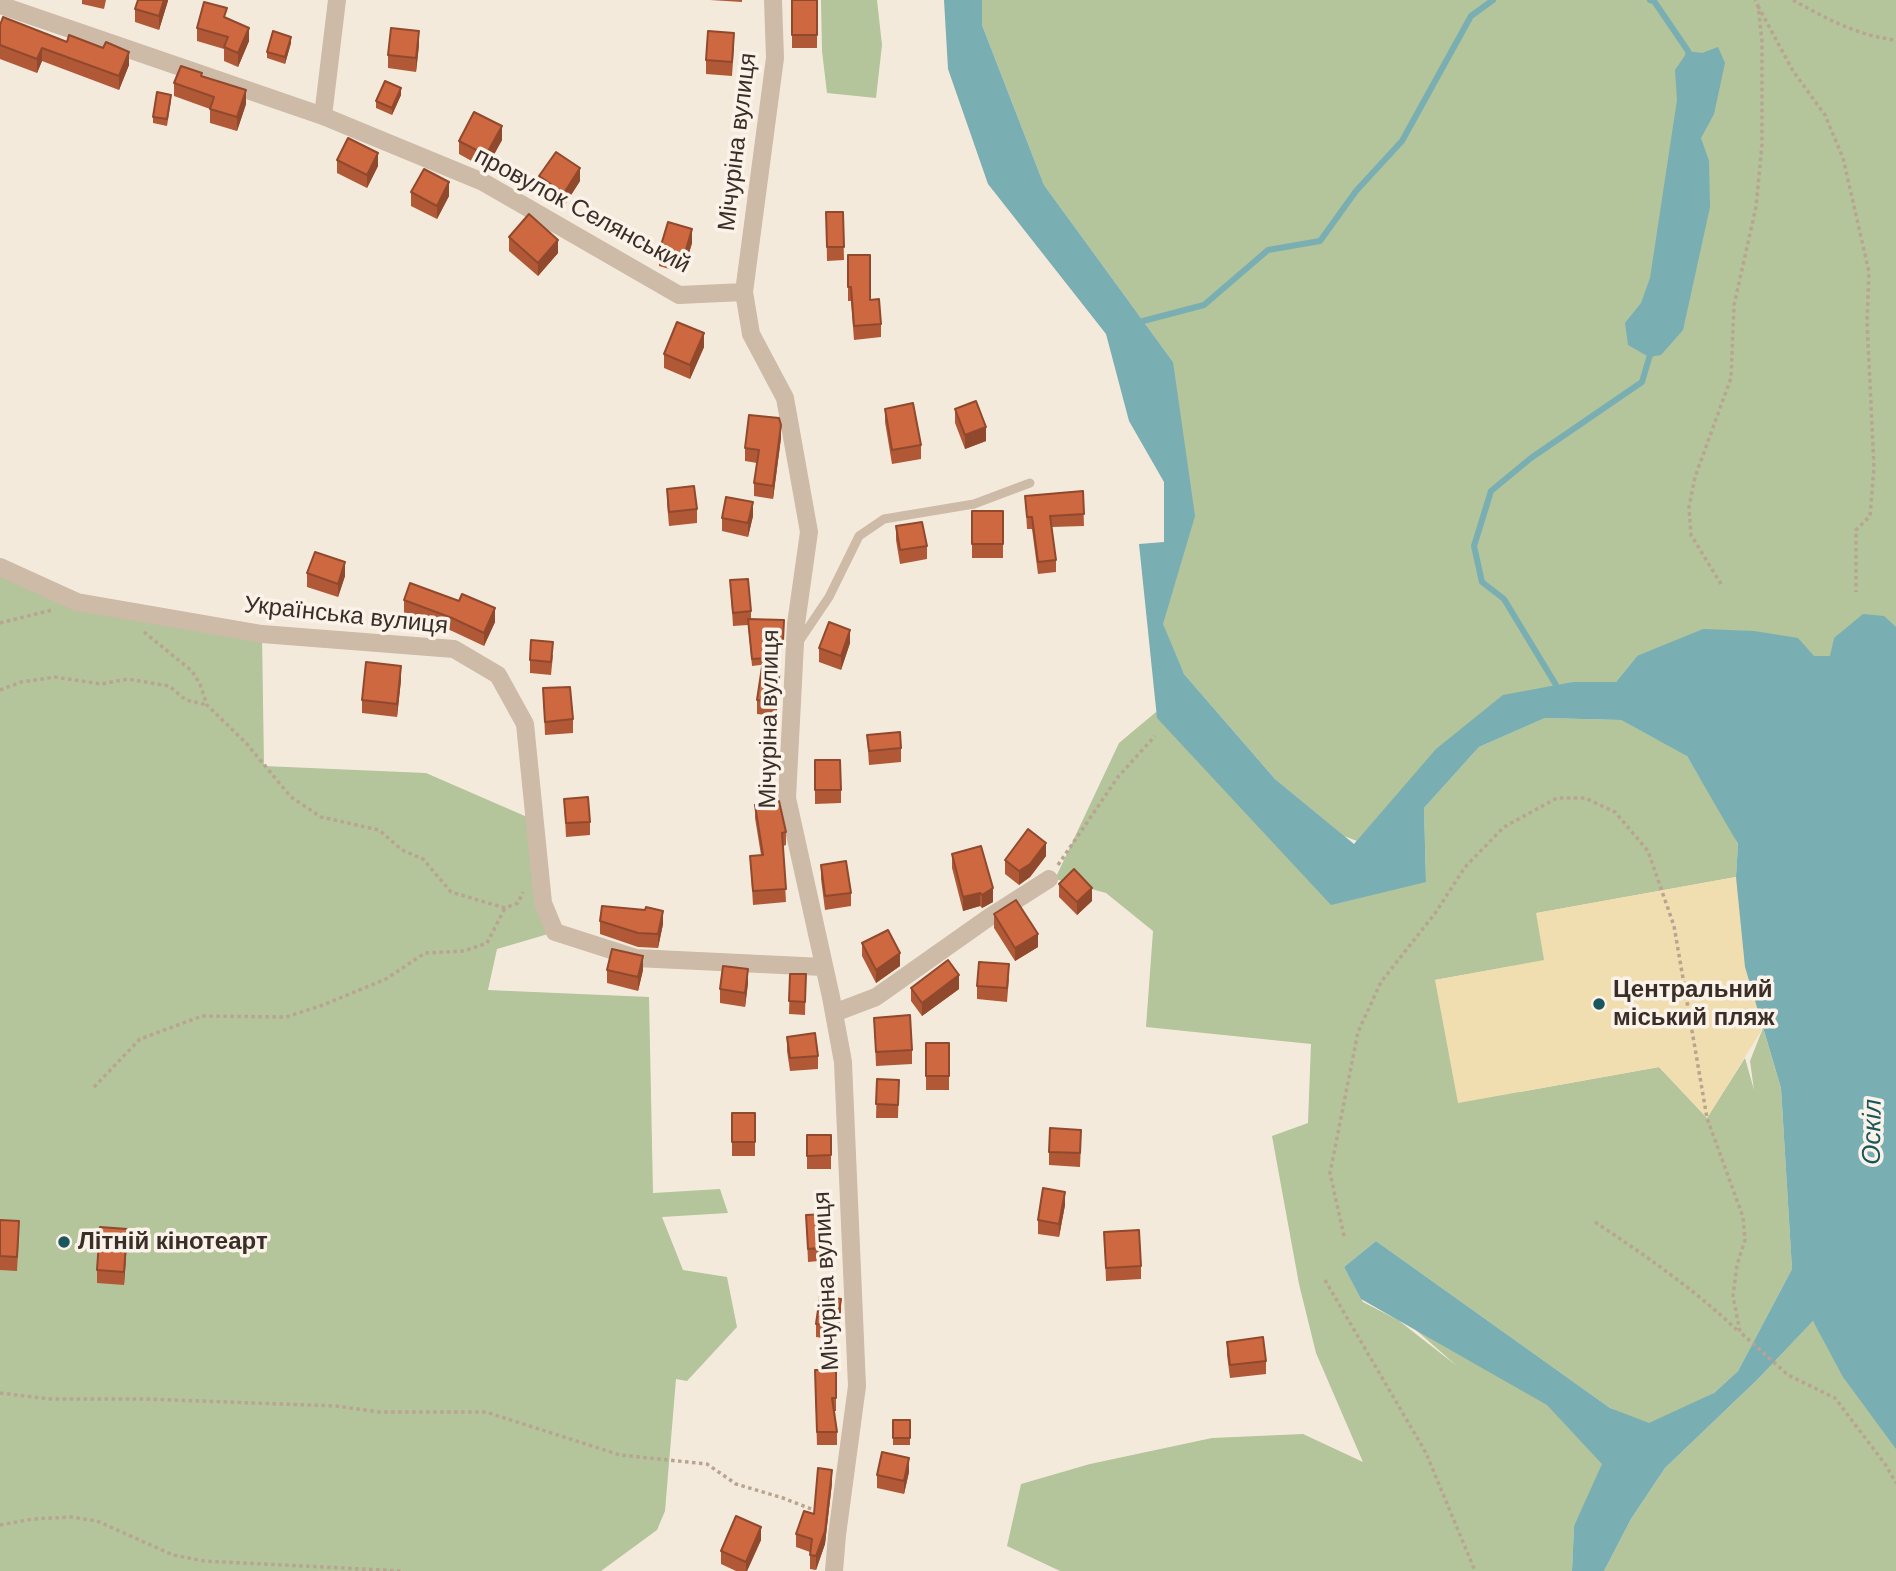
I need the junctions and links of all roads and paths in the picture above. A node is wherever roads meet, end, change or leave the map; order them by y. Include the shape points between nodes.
1 (337, 0) edge
2 (774, 0) edge
3 (1755, 0) edge
4 (1793, 0) edge
5 (0, 5) edge
6 (1758, 6) junction
7 (1896, 40) edge
8 (323, 116) junction
9 (744, 292) junction
10 (1030, 483) dead end
11 (0, 566) edge
12 (1721, 584) dead end
13 (1856, 592) dead end
14 (77, 603) junction
15 (122, 610) junction
16 (0, 624) edge
17 (795, 648) junction
18 (0, 690) edge
19 (206, 705) junction
20 (1156, 736) dead end
21 (539, 862) junction
22 (1049, 879) joint
23 (505, 908) junction
24 (823, 967) junction
25 (834, 1013) junction
26 (93, 1087) dead end
27 (1595, 1222) dead end
28 (1344, 1236) dead end
29 (1325, 1280) dead end
30 (1740, 1332) junction
31 (0, 1393) edge
32 (1896, 1483) edge
33 (839, 1520) junction
34 (0, 1525) edge
35 (402, 1571) edge
36 (834, 1571) edge
37 (1475, 1571) edge

1 - 8 street
2 - 9 street, Мічуріна вулиця via 775,58
3 - 6 path
4 - 7 path via 1836,24
5 - 8 street, провулок Селянський
6 - 12 path via 1762,135 1756,208 1734,304 1731,378 1695,477 1689,507 1691,536
6 - 13 path via 1793,71 1825,115 1843,158 1870,272 1867,322 1874,467 1870,516 1856,530
8 - 9 street, провулок Селянський via 483,182 679,295
9 - 17 street, Мічуріна вулиця via 751,334 785,398 808,532
10 - 17 lane via 974,504 884,519 859,536 829,597
11 - 14 street, Українська вулиця
14 - 15 street, Українська вулиця
14 - 16 path
15 - 19 path via 192,671
15 - 21 street, Українська вулиця via 262,634 454,649 498,675 525,723
17 - 24 street, Мічуріна вулиця via 787,798
18 - 19 path via 55,677 101,684 128,679 169,686 186,700
19 - 23 path via 246,743 291,797 321,817 379,830 402,850 424,859 451,892
20 - 22 path via 1118,778
21 - 23 path via 518,903
21 - 24 street, Українська вулиця via 542,903 555,932 636,958
22 - 25 street via 876,997
23 - 26 path via 487,943 464,951 425,953 386,979 323,1006 286,1017 202,1016 140,1039
24 - 25 street, Мічуріна вулиця
25 - 33 street, Мічуріна вулиця via 843,1062 857,1386
27 - 30 path via 1660,1265
28 - 30 path via 1330,1173 1358,1032 1381,982 1465,867 1504,827 1557,798 1585,798 1615,812 1648,851 1674,926 1707,1118 1743,1217 1745,1240 1733,1296
29 - 37 path via 1426,1452
30 - 32 path via 1788,1375 1835,1398
31 - 33 path via 50,1399 336,1406 379,1412 486,1412 620,1455 707,1464 736,1485
33 - 36 street, Мічуріна вулиця
34 - 35 path via 71,1517 97,1521 173,1555 204,1562

